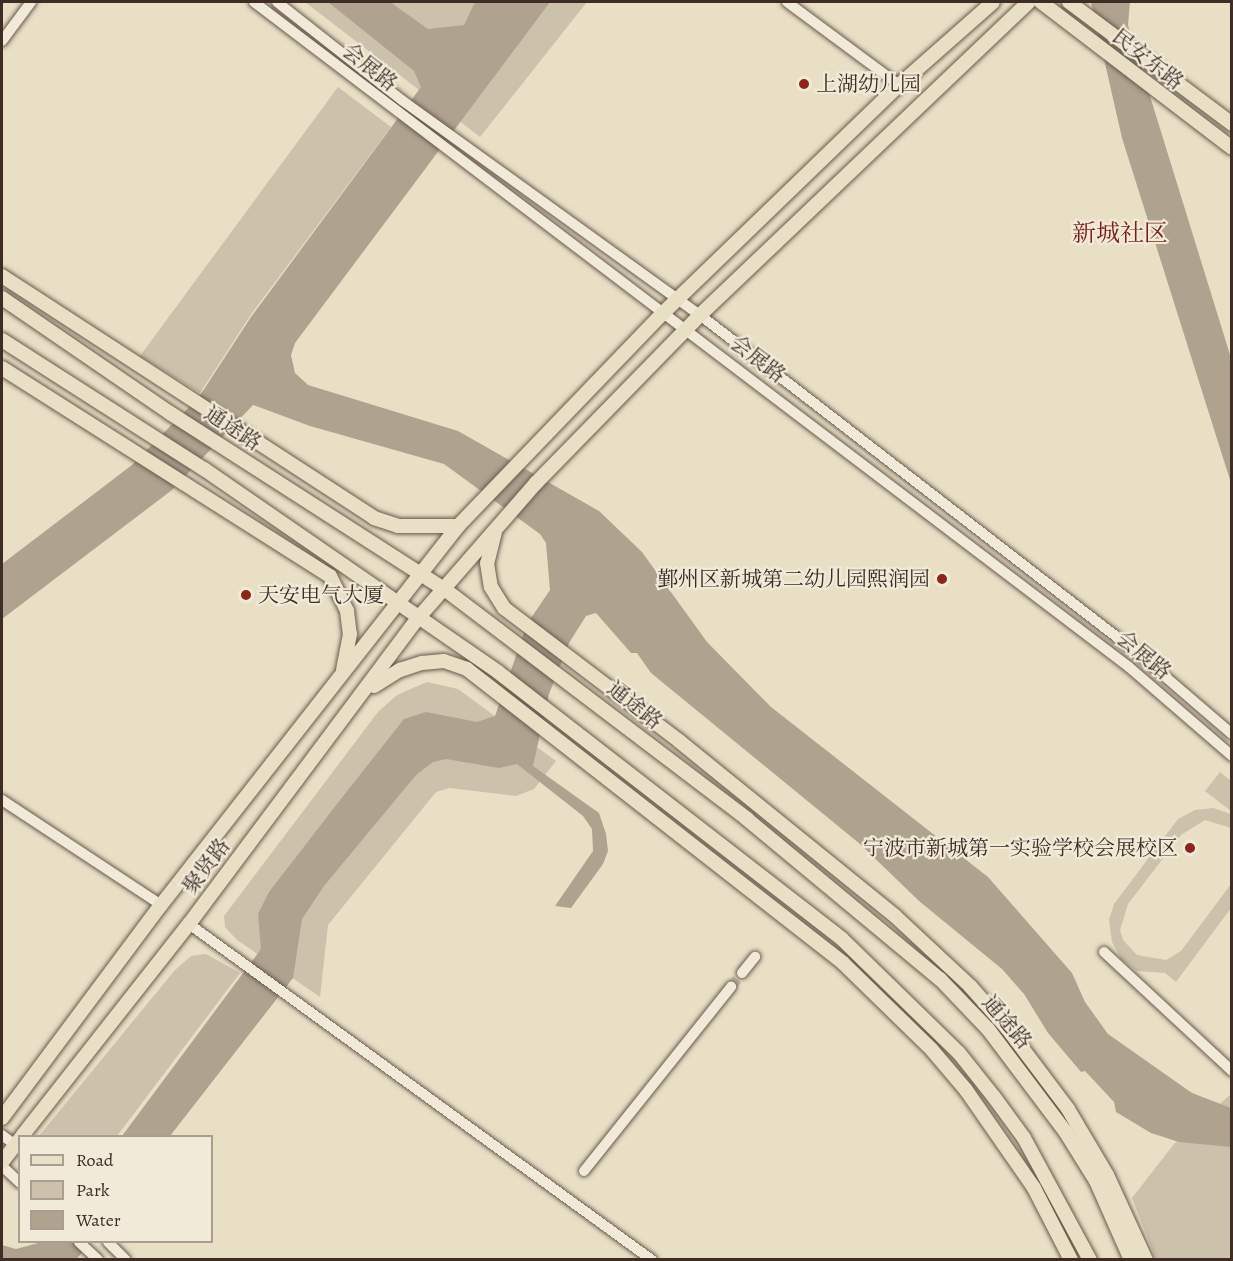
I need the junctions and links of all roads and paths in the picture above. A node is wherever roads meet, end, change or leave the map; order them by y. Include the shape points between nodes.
1 (31, 2) edge
2 (254, 2) edge
3 (277, 2) edge
4 (788, 2) edge
5 (993, 2) edge
6 (1029, 2) edge
7 (1041, 2) edge
8 (1069, 2) edge
9 (2, 41) edge
10 (899, 85) junction
11 (1232, 124) edge
12 (1232, 148) edge
13 (2, 276) edge
14 (2, 298) edge
15 (676, 302) junction
16 (663, 313) junction
17 (700, 315) junction
18 (687, 330) junction
19 (2, 340) edge
20 (2, 368) edge
21 (458, 526) junction
22 (497, 527) junction
23 (421, 573) junction
24 (443, 588) junction
25 (399, 602) junction
26 (419, 617) junction
27 (341, 675) junction
28 (360, 697) junction
29 (1232, 734) edge
30 (1232, 756) edge
31 (2, 800) edge
32 (161, 905) junction
33 (189, 924) junction
34 (1104, 952) dead end
35 (755, 957) dead end
36 (742, 974) tunnel mouth
37 (732, 987) tunnel mouth
38 (1232, 1071) edge
39 (2, 1119) edge
40 (2, 1135) edge
41 (24, 1135) edge
42 (18, 1142) edge
43 (18, 1143) edge
44 (2, 1164) edge
45 (584, 1171) dead end
46 (18, 1181) edge
47 (80, 1243) edge
48 (109, 1243) edge
49 (98, 1260) edge
50 (126, 1260) edge
51 (652, 1260) edge
52 (1071, 1260) edge
53 (1090, 1260) edge
54 (1131, 1260) edge
55 (1146, 1260) edge

1 - 9 street
2 - 16 street, 会展路
3 - 15 street, 会展路 via 403,101
4 - 10 street
5 - 10 main road, 聚贤路
6 - 17 main road, 聚贤路
7 - 12 main road, 民安东路
8 - 11 main road, 民安东路
10 - 15 main road, 聚贤路
13 - 21 main road via 374,518 398,526
14 - 23 main road, 通途路 via 170,413
15 - 16 main road, 聚贤路
15 - 17 street, 会展路
16 - 18 street, 会展路
16 - 21 main road, 聚贤路
17 - 18 main road, 聚贤路
17 - 29 street, 会展路 via 1140,655
18 - 22 main road, 聚贤路
18 - 30 street, 会展路 via 1129,667
19 - 25 main road via 204,469
20 - 27 main road via 330,576 347,611 350,634
21 - 23 main road, 聚贤路
22 - 24 main road, 聚贤路
22 - 55 main road via 487,563 491,587 504,608 679,741 895,916 985,1003 1068,1109 1107,1175
23 - 24 main road, 通途路
23 - 25 main road, 聚贤路
24 - 26 main road, 聚贤路
24 - 54 main road, 通途路 via 747,819 940,979 988,1029 1065,1131 1096,1181
25 - 26 main road
25 - 27 main road, 聚贤路
26 - 28 main road, 聚贤路
26 - 53 main road via 556,716 798,904 890,982 959,1053 1024,1138
27 - 32 main road, 聚贤路
28 - 33 main road, 聚贤路
28 - 52 main road via 400,670 444,661 467,669 843,963 932,1050 1034,1188
31 - 32 street
32 - 39 main road, 聚贤路
33 - 41 main road, 聚贤路
33 - 51 street
34 - 38 street
35 - 36 street
37 - 45 street
40 - 42 street
43 - 44 main road, 聚贤路
44 - 46 street
47 - 49 street
48 - 50 street

